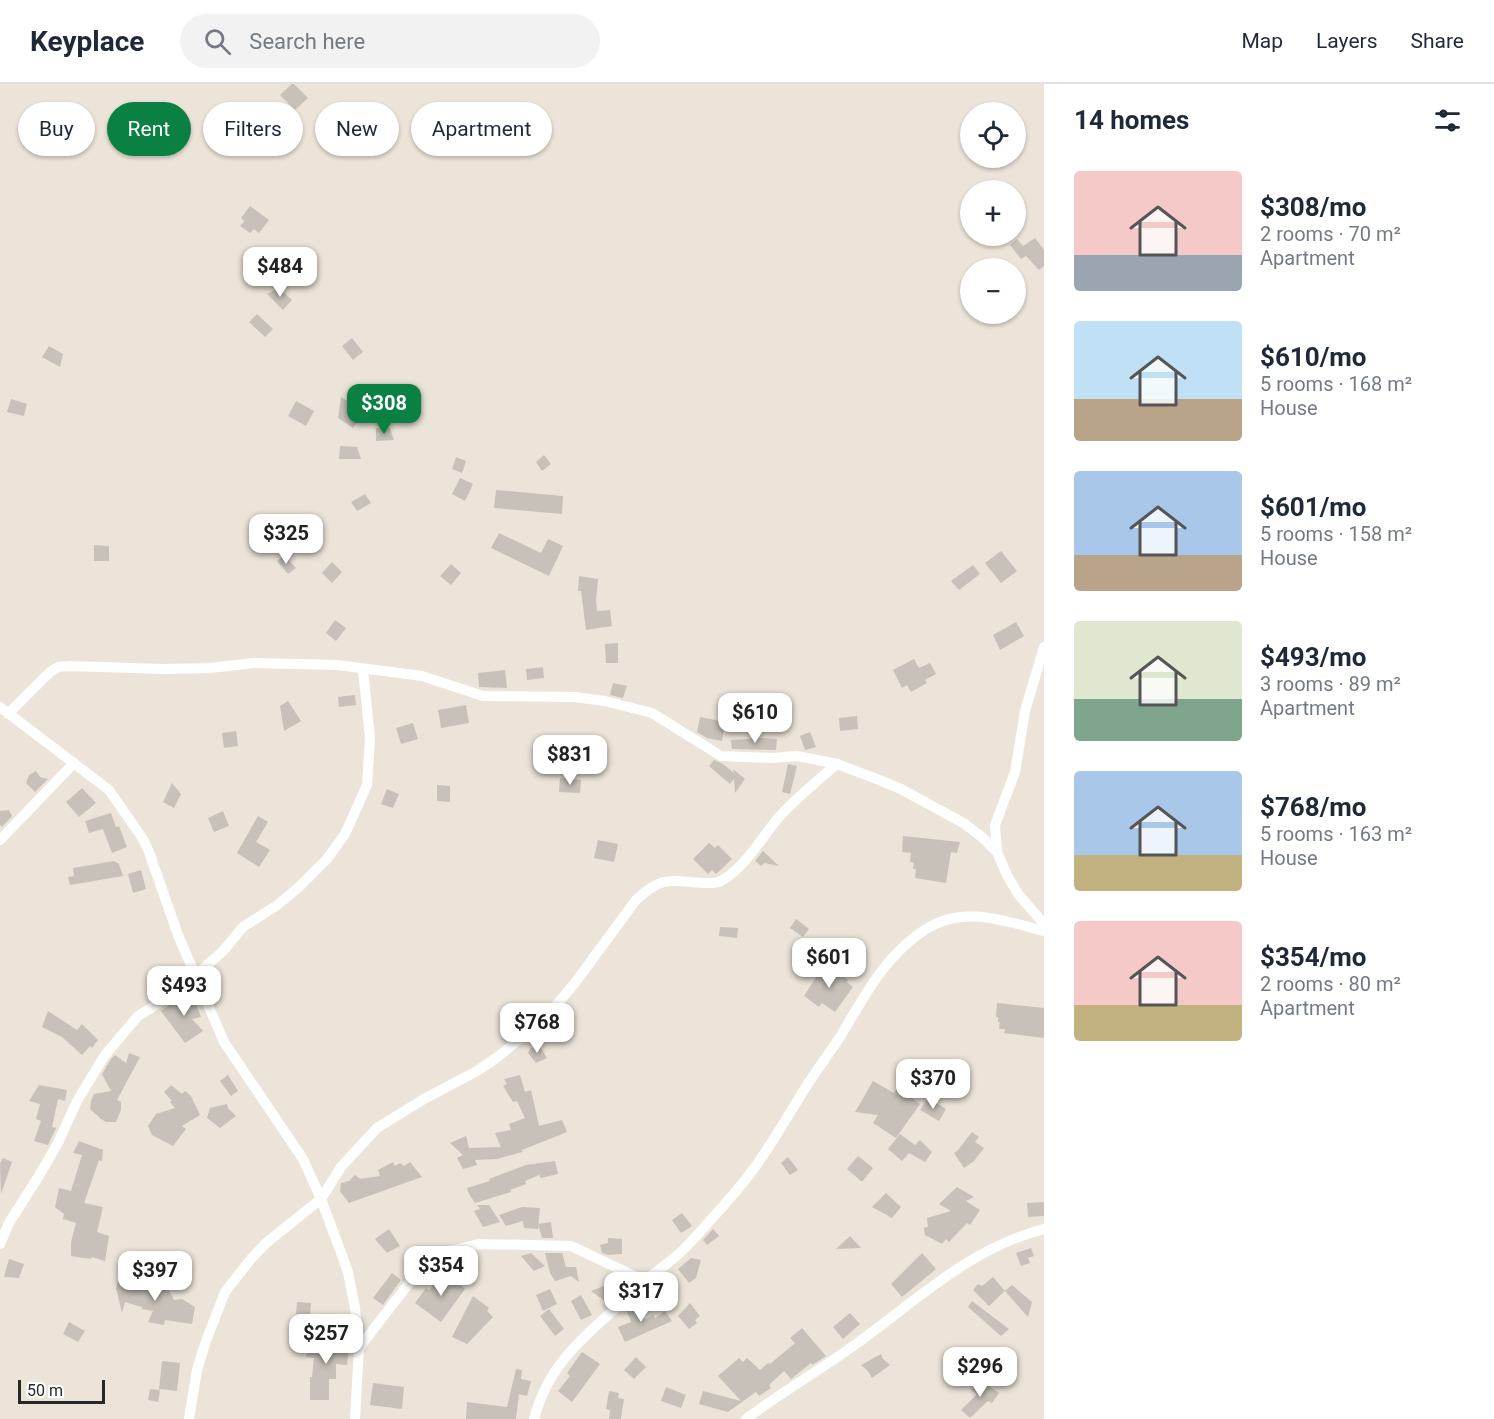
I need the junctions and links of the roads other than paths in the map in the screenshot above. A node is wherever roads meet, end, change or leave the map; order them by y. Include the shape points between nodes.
1 (1044, 647) edge
2 (363, 669) junction
3 (4, 711) edge
4 (74, 763) junction
5 (837, 764) junction
6 (0, 840) edge
7 (997, 852) junction
8 (1044, 924) edge
9 (1044, 931) edge
10 (196, 976) junction
11 (321, 1199) junction
12 (1044, 1229) edge
13 (0, 1244) edge
14 (645, 1281) junction
15 (359, 1348) junction
16 (189, 1419) edge
17 (355, 1419) edge
18 (534, 1419) edge
19 (746, 1419) edge

1 - 7 street via 1024,711 1015,772 996,819
2 - 3 street via 284,662 210,668 58,667
2 - 5 street via 422,676 483,696 605,701 652,713 721,756 798,756
2 - 10 street via 370,738 367,785 345,834 300,887 243,927
3 - 4 street
4 - 6 street
4 - 10 street via 109,790 143,839
5 - 7 street via 901,789 941,810
5 - 11 street via 809,787 778,818 747,859 719,882 668,881 649,889 629,909 546,1017 477,1071 377,1128 341,1167
7 - 8 street via 1018,894
9 - 14 street via 998,919 956,916 907,942 867,989 761,1159 680,1252
10 - 11 street via 224,1042 303,1159
10 - 13 street via 138,1017 105,1054
11 - 15 street via 348,1272
11 - 16 street via 266,1243 225,1292 197,1370
12 - 19 street via 968,1260 850,1349
14 - 15 street via 571,1246 480,1244 449,1251 432,1258 413,1278
14 - 18 street via 562,1359
15 - 17 street

